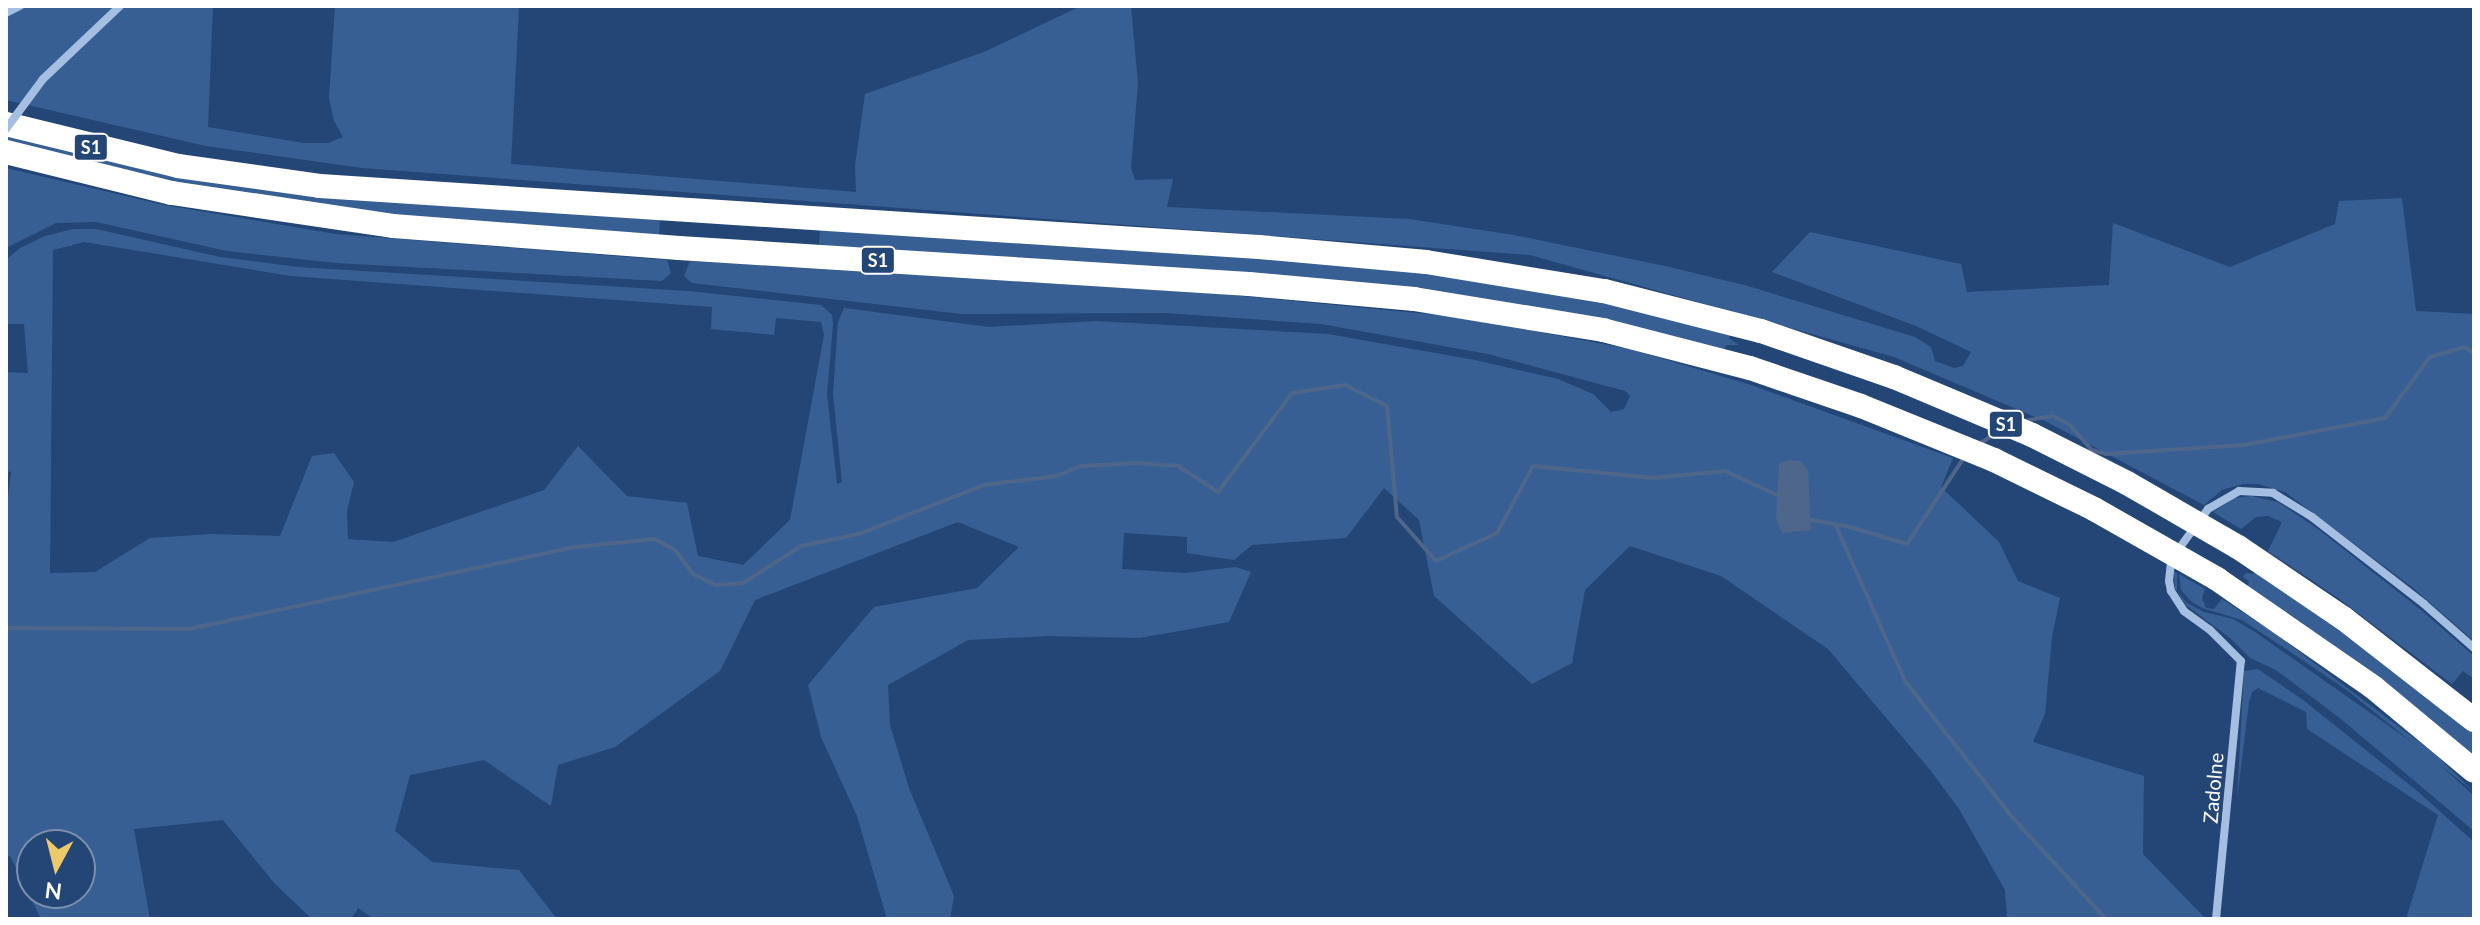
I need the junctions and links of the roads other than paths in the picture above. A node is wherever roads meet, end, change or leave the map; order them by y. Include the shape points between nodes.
1 (20, 6) edge
2 (120, 6) edge
3 (6, 13) edge
4 (6, 127) edge
5 (6, 152) edge
6 (2474, 648) edge
7 (2474, 720) edge
8 (2474, 771) edge
9 (2216, 919) edge

1 - 3 street
2 - 4 street, bridge via 43,79
4 - 7 highway, S1, bridge via 178,166 320,186 1259,247 1426,262 1604,291 1761,331 1881,372 2032,435 2238,547 2343,618
5 - 8 highway, S1, bridge via 172,193 393,226 1277,286 1442,302 1603,330 1750,368 1861,406 1994,460 2104,514 2217,579 2373,687
6 - 9 street, Zadolne via 2285,499 2262,490 2229,495 2208,509 2171,563 2169,581 2184,611 2241,661

